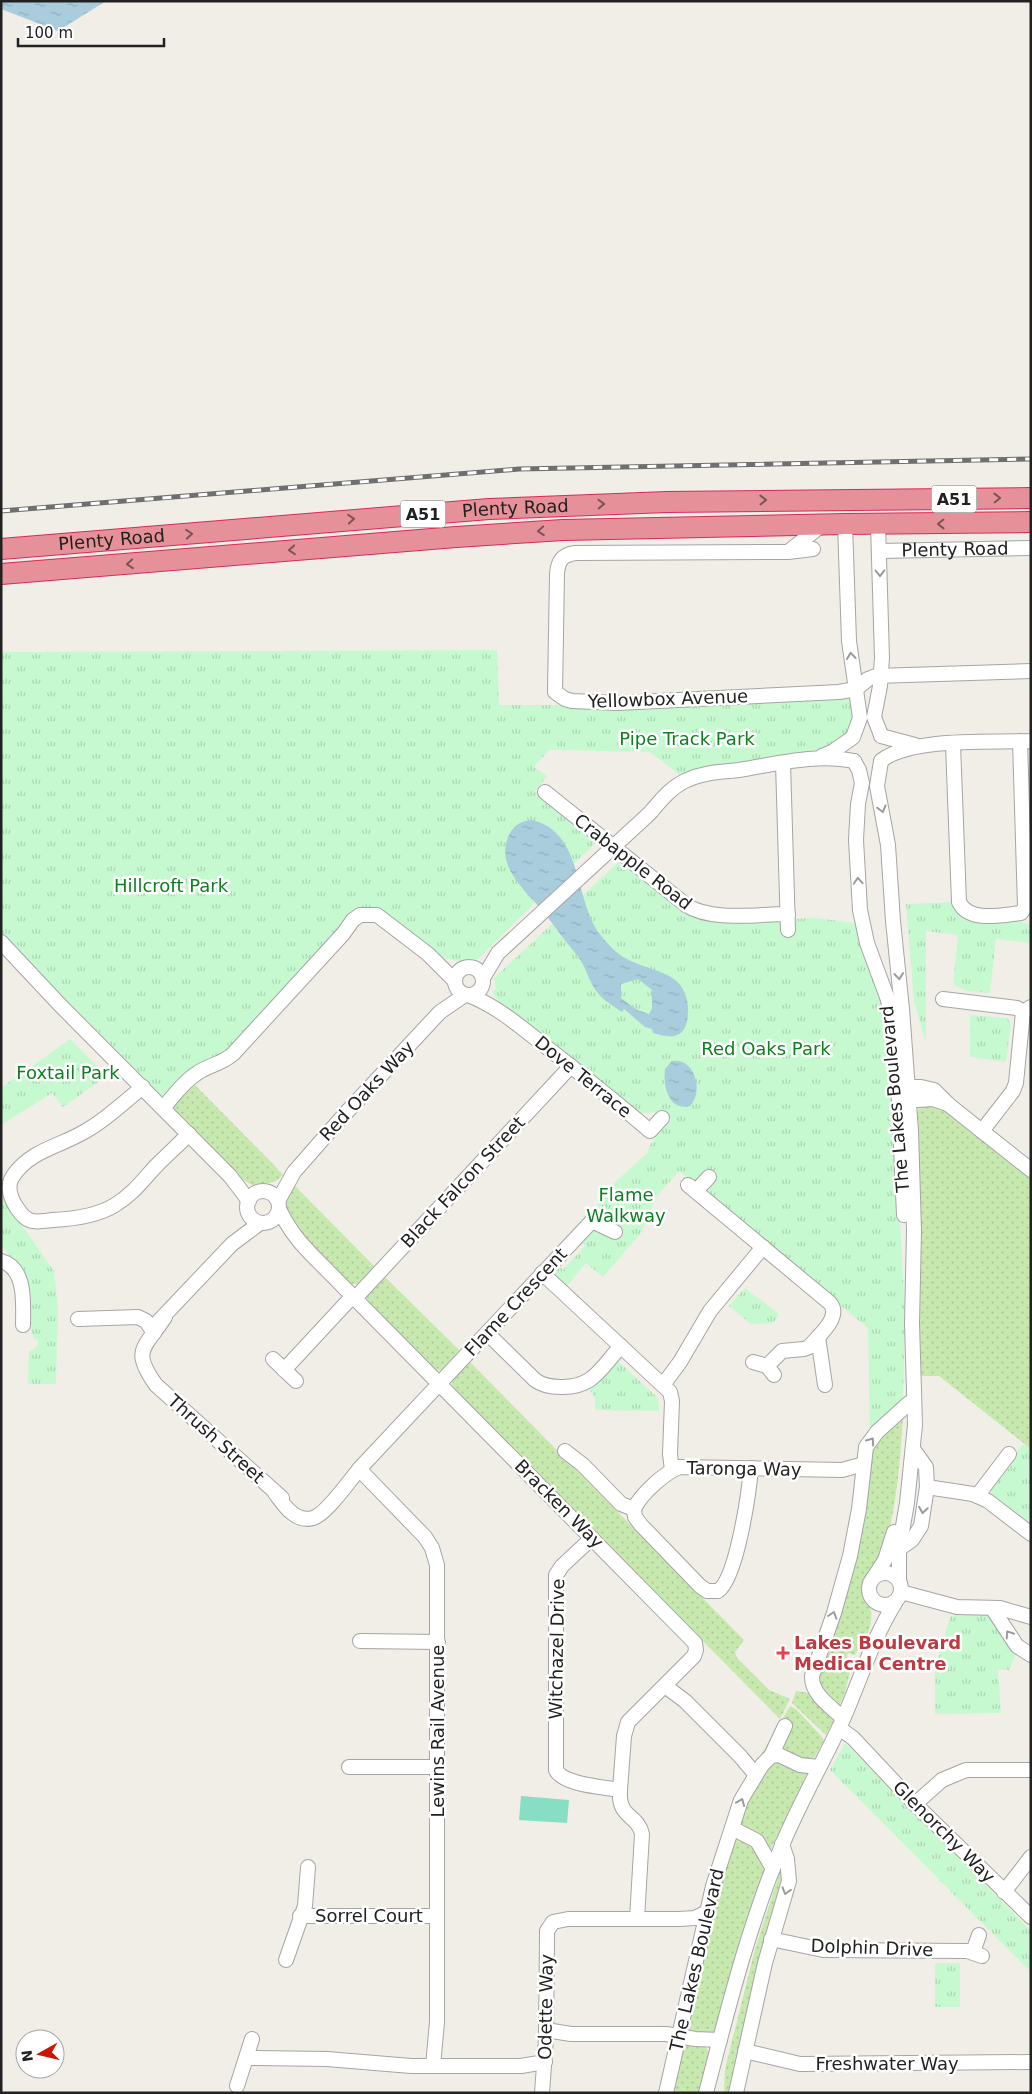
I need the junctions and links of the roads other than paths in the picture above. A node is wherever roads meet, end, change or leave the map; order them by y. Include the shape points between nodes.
1 (1031, 498) edge
2 (846, 499) junction
3 (878, 499) junction
4 (1031, 522) edge
5 (845, 524) junction
6 (878, 524) junction
7 (822, 525) junction
8 (1031, 548) edge
9 (1, 549) edge
10 (813, 549) dead end
11 (879, 550) junction
12 (788, 552) junction
13 (1, 574) edge
14 (1031, 671) edge
15 (881, 676) junction
16 (856, 689) junction
17 (881, 735) junction
18 (853, 738) junction
19 (1025, 741) edge
20 (953, 744) junction
21 (919, 745) junction
22 (814, 758) junction
23 (854, 761) junction
24 (882, 761) junction
25 (783, 763) junction
26 (545, 792) dead end
27 (613, 847) junction
28 (788, 914) junction
29 (788, 930) dead end
30 (895, 939) junction
31 (1, 942) edge
32 (1, 952) edge
33 (498, 953) junction
34 (428, 954) junction
35 (872, 957) junction
36 (19, 963) junction
37 (468, 967) junction
38 (482, 982) junction
39 (460, 989) junction
40 (943, 999) dead end
41 (1027, 1010) edge
42 (502, 1012) junction
43 (571, 1066) junction
44 (143, 1086) junction
45 (903, 1094) junction
46 (163, 1108) junction
47 (662, 1118) dead end
48 (982, 1131) junction
49 (189, 1134) junction
50 (1031, 1170) edge
51 (294, 1172) junction
52 (709, 1177) dead end
53 (255, 1199) junction
54 (278, 1205) junction
55 (263, 1223) junction
56 (614, 1232) dead end
57 (298, 1240) junction
58 (232, 1244) junction
59 (763, 1247) junction
60 (1, 1261) edge
61 (542, 1273) junction
62 (354, 1297) junction
63 (78, 1319) dead end
64 (23, 1325) dead end
65 (151, 1331) junction
66 (487, 1333) junction
67 (818, 1337) junction
68 (621, 1346) junction
69 (913, 1357) junction
70 (273, 1359) dead end
71 (764, 1368) dead end
72 (284, 1370) junction
73 (296, 1381) dead end
74 (440, 1384) junction
75 (662, 1384) junction
76 (825, 1385) dead end
77 (909, 1403) junction
78 (913, 1449) junction
79 (565, 1451) dead end
80 (1009, 1454) dead end
81 (864, 1464) junction
82 (751, 1468) junction
83 (359, 1469) junction
84 (676, 1469) junction
85 (842, 1470) junction
86 (862, 1479) junction
87 (927, 1487) junction
88 (977, 1496) junction
89 (634, 1509) junction
90 (1031, 1534) edge
91 (592, 1538) junction
92 (899, 1549) junction
93 (874, 1577) junction
94 (898, 1592) junction
95 (872, 1599) junction
96 (992, 1608) junction
97 (1031, 1617) edge
98 (874, 1639) junction
99 (360, 1641) dead end
100 (438, 1642) junction
101 (1031, 1655) edge
102 (668, 1683) junction
103 (785, 1726) dead end
104 (838, 1728) junction
105 (763, 1765) junction
106 (438, 1767) junction
107 (818, 1767) junction
108 (349, 1768) dead end
109 (1031, 1770) edge
110 (620, 1790) junction
111 (915, 1804) junction
112 (732, 1828) junction
113 (782, 1844) junction
114 (1031, 1857) edge
115 (308, 1867) dead end
116 (772, 1869) junction
117 (1004, 1892) junction
118 (762, 1900) junction
119 (708, 1912) junction
120 (300, 1916) junction
121 (437, 1916) junction
122 (1031, 1917) edge
123 (637, 1919) junction
124 (679, 1919) junction
125 (980, 1936) dead end
126 (701, 1937) junction
127 (771, 1939) junction
128 (286, 1960) dead end
129 (546, 2034) junction
130 (679, 2035) junction
131 (252, 2039) dead end
132 (719, 2045) junction
133 (745, 2051) junction
134 (247, 2058) junction
135 (1031, 2062) edge
136 (437, 2066) junction
137 (544, 2066) junction
138 (237, 2086) dead end
139 (542, 2093) edge
140 (666, 2093) edge
141 (706, 2093) edge
142 (715, 2093) edge
143 (736, 2093) edge

3 -> 1 highway, Plenty Road / A51
2 - 3 highway, Plenty Road / A51
2 - 5 highway
9 -> 2 highway, Plenty Road / A51 via 489,509
3 - 6 highway
4 -> 6 highway, Plenty Road / A51
5 - 6 highway, Plenty Road / A51
5 - 7 highway, Plenty Road / A51
16 -> 5 street via 849,641
6 - 11 street
7 - 12 street
7 -> 13 highway, Plenty Road / A51 via 563,530
8 - 11 street, Plenty Road
10 - 12 street
11 -> 15 street
12 - 16 street, Yellowbox Avenue via 566,555 557,574 555,692 565,699 591,703 641,703
14 - 15 street
15 - 16 street via 872,677
15 - 17 street via 874,717
16 - 18 street via 860,718
17 - 18 street via 863,730
17 - 21 street
17 - 24 street via 886,745
18 - 22 street via 832,752
18 - 23 street via 849,749
19 - 20 street
19 - 20 street via 1025,907 1022,913 990,916 969,913 959,902
20 - 21 street
21 - 24 street via 896,751
22 - 23 street
22 - 25 street
23 - 24 street via 871,767
35 -> 23 street, The Lakes Boulevard via 860,910 856,840 862,784
24 -> 30 street, The Lakes Boulevard via 877,786 887,837
25 - 27 street via 724,772 683,789 650,813
25 - 28 street
26 - 27 street, Crabapple Road
27 - 28 street, Crabapple Road via 697,912 713,915
27 - 33 street
28 - 29 street
30 - 35 street via 887,956
30 -> 45 street, The Lakes Boulevard
31 - 36 street
32 - 36 street
33 - 37 street
33 - 38 street
34 - 37 street
34 - 39 street, Dove Terrace
34 - 46 street via 377,919 360,915 233,1054 194,1075
35 - 45 street, The Lakes Boulevard via 892,1015
36 - 44 street
37 - 38 street via 479,971
37 - 39 street via 457,972
38 - 39 street via 476,993
38 - 42 street, Dove Terrace
39 - 42 street, Dove Terrace
39 - 51 street, Red Oaks Way
40 - 41 street
41 - 48 street via 1016,1082
42 - 43 street, Dove Terrace
43 - 47 street, Dove Terrace via 650,1131
43 - 62 street, Black Falcon Street
44 - 46 street
44 - 49 street via 93,1127 28,1159 16,1172 10,1184 10,1194 24,1217 34,1222 71,1219 114,1206 135,1190
45 - 48 street via 921,1087 934,1090
45 - 69 street, The Lakes Boulevard via 914,1231
46 - 49 street
48 - 50 street
49 - 53 street
51 - 53 street, Red Oaks Way
51 - 54 street, Red Oaks Way
52 - 59 street via 692,1188
53 - 54 street via 275,1197
53 - 55 street via 252,1218
53 - 58 street
54 - 55 street via 274,1218
54 - 57 street, Bracken Way
55 - 57 street, Bracken Way
55 - 58 street
56 - 61 street, Flame Crescent via 593,1215
57 - 62 street, Bracken Way
58 - 65 street
59 - 67 street via 833,1307 834,1314
59 - 75 street via 710,1311 680,1362
60 - 64 street via 9,1264 21,1283
61 - 66 street, Flame Crescent
61 - 68 street
62 - 72 street, Black Falcon Street
62 - 74 street, Bracken Way
63 - 65 street via 116,1319
65 - 83 street, Thrush Street via 141,1356 144,1368 156,1385 275,1493 293,1514 309,1519 320,1515
66 - 68 street via 535,1380 552,1387 584,1384
66 - 74 street, Flame Crescent
67 - 71 street via 804,1350 782,1351
67 - 76 street
68 - 75 street
69 - 77 street, The Lakes Boulevard
69 - 78 street, The Lakes Boulevard
70 - 72 street
72 - 73 street
74 - 83 street, Thrush Street
74 - 91 street, Bracken Way
75 - 84 street via 670,1392 672,1401 671,1445
81 -> 77 street via 868,1442
77 - 93 street, The Lakes Boulevard via 895,1528 885,1560
78 - 87 street via 926,1468
78 - 92 street, The Lakes Boulevard
79 - 89 street via 621,1504
80 - 88 street
81 - 85 street, Taronga Way
81 - 86 street
82 - 84 street, Taronga Way
82 - 85 street, Taronga Way
82 - 89 street via 736,1550 727,1582 718,1591 708,1591 700,1586 641,1525
83 - 100 street, Lewins Rail Avenue via 419,1529 432,1548 438,1572
84 - 89 street, Taronga Way
85 - 86 street, Taronga Way
104 -> 86 street via 812,1685 812,1676 845,1574
87 - 88 street
87 -> 92 street via 920,1526 912,1540
88 - 90 street
91 - 102 street, Bracken Way via 695,1643 694,1656
91 - 110 street, Witchazel Drive via 562,1566 556,1576 555,1763 558,1774 568,1781
92 - 94 street, The Lakes Boulevard
93 - 94 street via 884,1572 895,1576
93 - 95 street via 869,1590
94 - 95 street via 890,1605 880,1605
94 - 96 street via 957,1607
94 - 98 street
95 - 98 street via 876,1619
96 - 97 street
101 -> 96 street via 1017,1646
98 - 104 street
99 - 100 street
100 - 106 street, Lewins Rail Avenue
102 - 105 street via 740,1756
102 - 110 street, Bracken Way via 626,1725
103 - 105 street, The Lakes Boulevard
104 - 107 street
104 - 111 street, Glenorchy Way
105 - 107 street via 778,1754 800,1764
112 -> 105 street, The Lakes Boulevard via 741,1800
106 - 108 street
106 - 121 street, Lewins Rail Avenue
107 - 113 street
109 - 111 street via 966,1770 942,1780
110 - 123 street, Bracken Way via 620,1805 638,1824 643,1839
111 - 117 street, Glenorchy Way
112 - 116 street via 757,1841
112 - 119 street, The Lakes Boulevard via 717,1870
113 - 116 street
113 -> 127 street via 789,1881
114 - 117 street
115 - 120 street, Sorrel Court via 306,1899
116 - 118 street
117 - 122 street, Glenorchy Way
118 - 132 street via 741,1959
118 - 142 street
119 - 124 street via 694,1918
119 - 126 street, The Lakes Boulevard
120 - 121 street, Sorrel Court
120 - 128 street, Sorrel Court
121 - 136 street, Lewins Rail Avenue
123 - 124 street
123 - 129 street, Odette Way via 552,1922 547,1937
124 - 126 street via 696,1927
125 - 127 street, Dolphin Drive via 977,1954 823,1950
126 - 130 street, The Lakes Boulevard
127 - 133 street
129 - 130 street
129 - 137 street, Odette Way
130 - 132 street
130 - 140 street, The Lakes Boulevard
131 - 134 street
132 - 141 street
133 - 135 street, Freshwater Way via 800,2064
133 - 143 street
134 - 136 street
134 - 138 street
136 - 137 street
137 - 139 street, Odette Way

